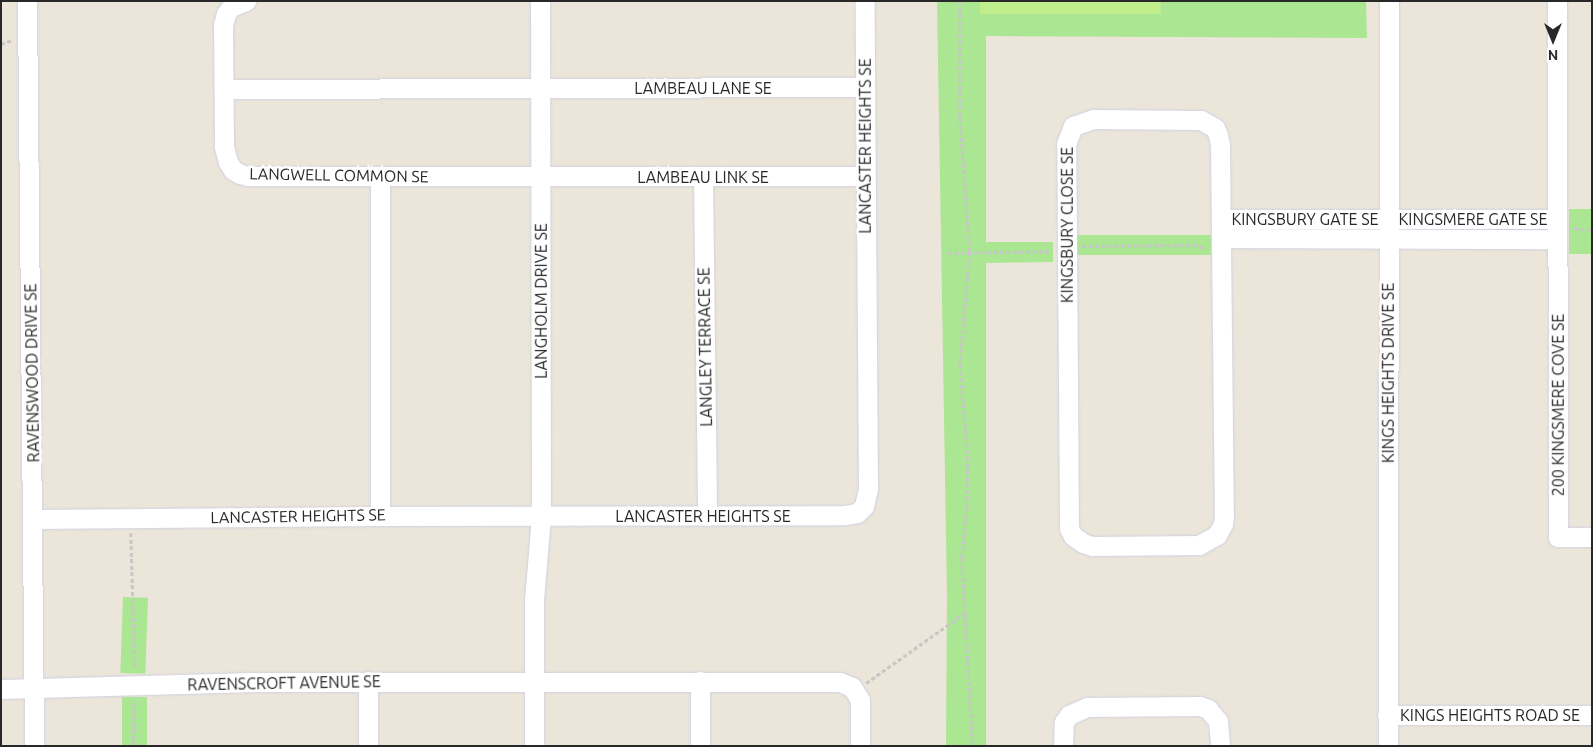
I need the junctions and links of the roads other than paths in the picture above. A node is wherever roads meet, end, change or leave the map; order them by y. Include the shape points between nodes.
1 (27, 1) edge
2 (246, 1) edge
3 (540, 1) edge
4 (865, 1) edge
5 (1389, 1) edge
6 (1558, 1) edge
7 (865, 87) junction
8 (540, 88) junction
9 (224, 89) junction
10 (380, 176) junction
11 (541, 176) junction
12 (865, 176) junction
13 (703, 177) junction
14 (1221, 219) junction
15 (1388, 219) junction
16 (1557, 229) junction
17 (1388, 239) junction
18 (1221, 245) junction
19 (380, 516) junction
20 (541, 516) junction
21 (707, 516) junction
22 (33, 519) junction
23 (1592, 537) edge
24 (534, 680) junction
25 (368, 681) junction
26 (700, 681) junction
27 (35, 688) junction
28 (1, 689) edge
29 (1388, 715) junction
30 (1592, 715) edge
31 (34, 746) edge
32 (368, 746) edge
33 (534, 746) edge
34 (700, 746) edge
35 (860, 746) edge
36 (1063, 746) edge
37 (1220, 746) edge
38 (1388, 746) edge

1 - 22 street, RAVENSWOOD DRIVE SE
2 - 9 street, LANGWELL COMMON SE via 231,7 224,19
3 - 8 street, LANGHOLM DRIVE SE
4 - 7 street, LANCASTER HEIGHTS SE
5 - 15 street, KINGS HEIGHTS DRIVE SE
6 - 16 street
7 - 8 street, LAMBEAU LANE SE
7 - 12 street, LANCASTER HEIGHTS SE
8 - 9 street, LAMBEAU LANE SE
8 - 11 street, LANGHOLM DRIVE SE
9 - 10 street, LANGWELL COMMON SE via 226,155 233,170 240,174
10 - 11 street, LANGWELL COMMON SE
10 - 19 street
11 - 13 street, LAMBEAU LINK SE
11 - 20 street, LANGHOLM DRIVE SE
12 - 13 street, LAMBEAU LINK SE
12 - 21 street, LANCASTER HEIGHTS SE via 868,489 864,506 845,515
13 - 21 street, LANGLEY TERRACE SE
14 - 15 street, KINGSBURY GATE SE
14 - 18 street, KINGSBURY CLOSE SE
14 - 18 street, KINGSBURY CLOSE SE via 1220,145 1215,128 1208,123 1201,120 1093,119 1072,126 1068,135 1066,248 1068,515 1073,536 1083,543 1092,546 1200,546 1217,535 1223,524
15 - 16 street, KINGSMERE GATE SE
15 - 17 street, KINGS HEIGHTS DRIVE SE
16 - 17 street, KINGSMERE GATE SE
16 - 23 street, 200 KINGSMERE COVE SE via 1558,538
17 - 18 street, KINGSBURY GATE SE
17 - 29 street, KINGS HEIGHTS DRIVE SE
19 - 20 street, LANCASTER HEIGHTS SE
19 - 22 street, LANCASTER HEIGHTS SE
20 - 21 street, LANCASTER HEIGHTS SE
20 - 24 street, LANGHOLM DRIVE SE via 534,600
22 - 27 street, RAVENSWOOD DRIVE SE
24 - 25 street, RAVENSCROFT AVENUE SE
24 - 26 street, RAVENSCROFT AVENUE SE
24 - 33 street, LANGHOLM DRIVE SE
25 - 27 street, RAVENSCROFT AVENUE SE
25 - 32 street
26 - 34 street
26 - 35 street, RAVENSCROFT AVENUE SE via 840,682 857,692 860,700
27 - 28 street, RAVENSCROFT AVENUE SE
27 - 31 street, RAVENSWOOD DRIVE SE
29 - 30 street, KINGS HEIGHTS ROAD SE
29 - 38 street, KINGS HEIGHTS DRIVE SE
36 - 37 street via 1064,722 1069,715 1088,707 1200,706 1208,709 1218,721

